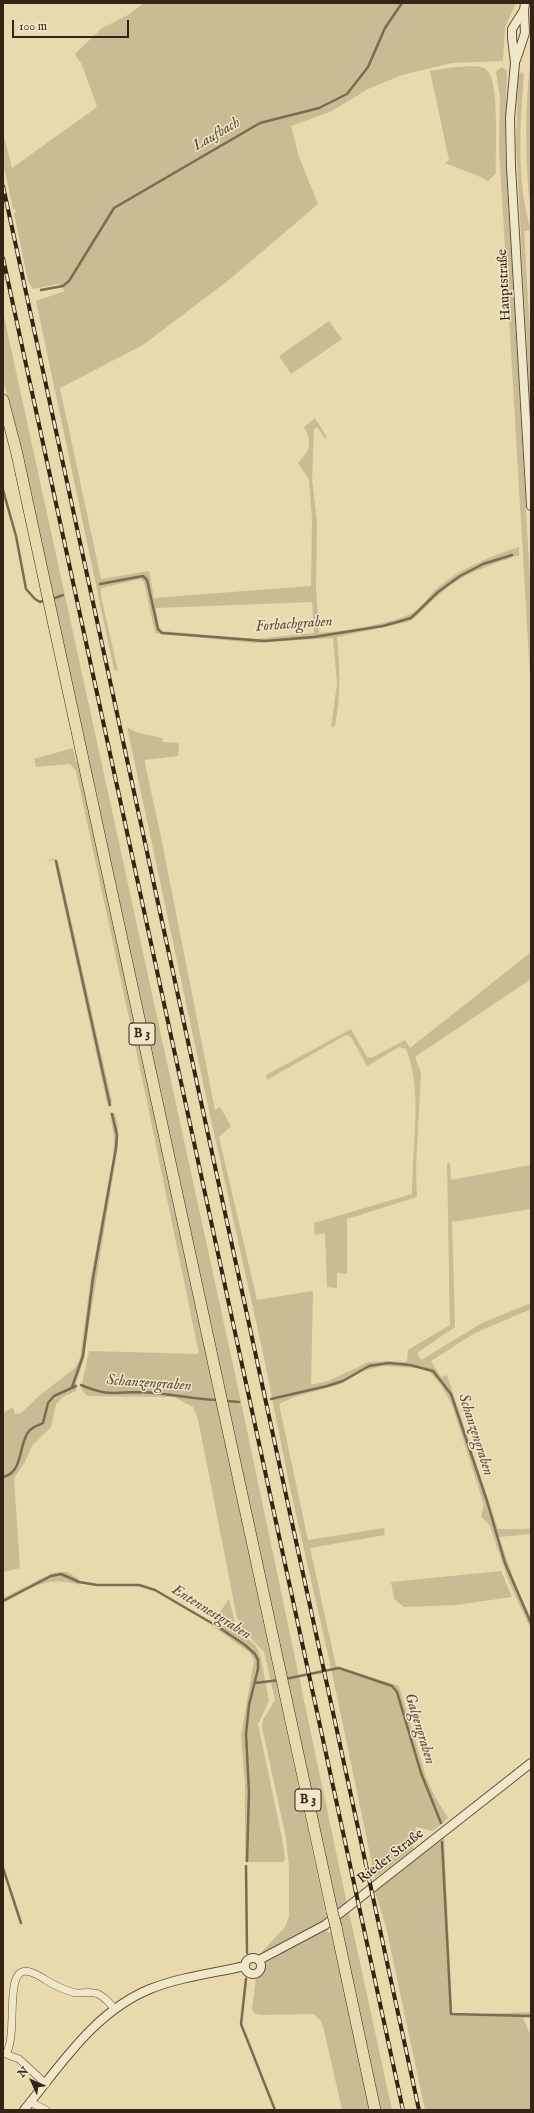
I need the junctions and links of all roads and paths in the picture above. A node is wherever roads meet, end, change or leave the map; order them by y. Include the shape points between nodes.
1 (524, 7) edge
2 (515, 63) junction
3 (3, 400) edge
4 (531, 506) edge
5 (531, 1763) edge
6 (260, 1960) junction
7 (245, 1966) junction
8 (114, 2008) junction
9 (5, 2054) edge
10 (46, 2084) junction
11 (30, 2102) junction
12 (24, 2110) edge
13 (46, 2110) edge
14 (375, 2110) edge

1 - 2 street, Hauptstraße via 525,33
1 - 2 street, Hauptstraße via 512,29
2 - 4 street, Hauptstraße via 510,118 511,167
3 - 14 main road, B 3, bridge via 19,462
5 - 6 street, Rieder Straße via 325,1925
6 - 7 street, Rieder Straße via 251,1958
6 - 7 street, Rieder Straße via 262,1967 257,1973 249,1973
7 - 8 street, Rieder Straße via 150,1989
8 - 9 street via 97,1993 76,1993 35,1974 16,1973 9,1978 7,1986 10,2048
8 - 10 street, Rieder Straße via 82,2039
9 - 10 street via 19,2059
10 - 11 street, Rieder Straße
11 - 12 street, Rieder Straße
11 - 13 street

